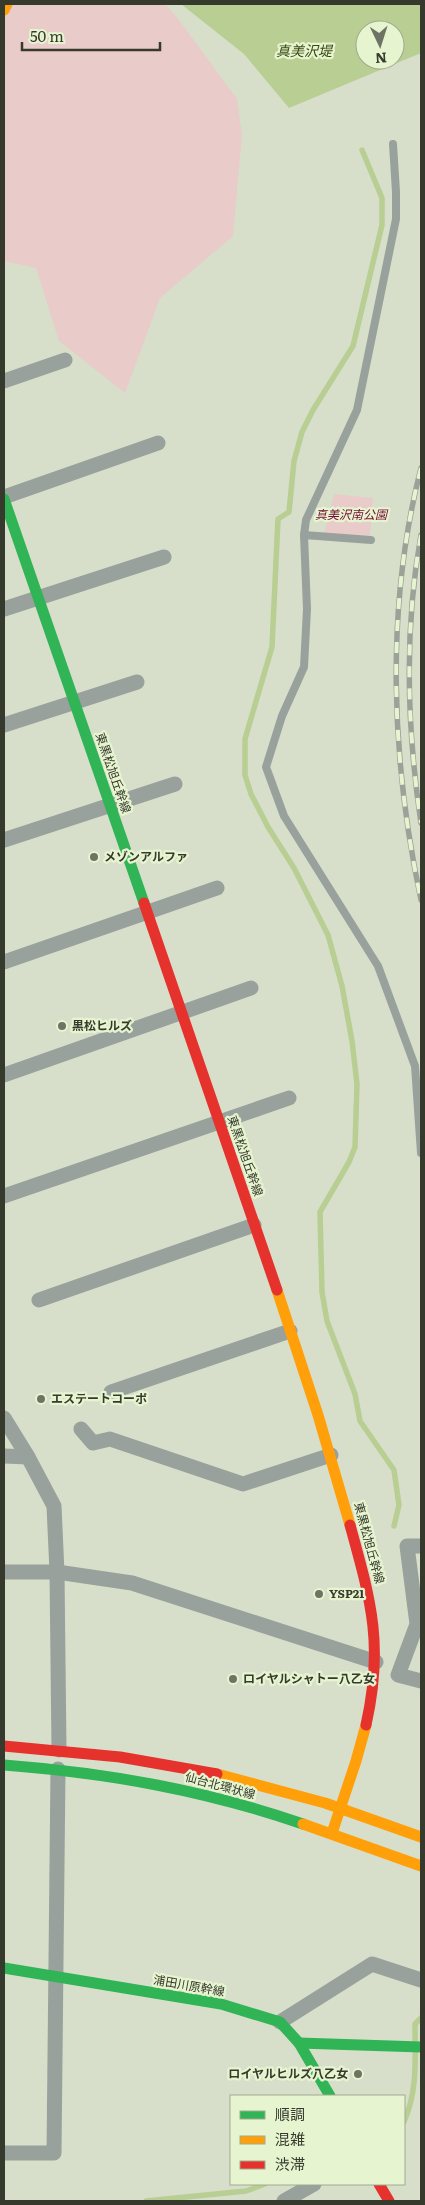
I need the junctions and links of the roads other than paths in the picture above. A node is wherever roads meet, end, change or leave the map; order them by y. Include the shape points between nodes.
1 (7, 4) edge
2 (4, 10) edge
3 (392, 144) dead end
4 (65, 360) dead end
5 (4, 381) edge
6 (158, 443) dead end
7 (4, 498) edge
8 (304, 535) junction
9 (371, 540) dead end
10 (164, 557) dead end
11 (38, 598) junction
12 (4, 609) edge
13 (137, 682) dead end
14 (74, 702) junction
15 (4, 725) edge
16 (174, 784) dead end
17 (109, 806) junction
18 (4, 840) edge
19 (217, 888) dead end
20 (146, 913) junction
21 (4, 962) edge
22 (252, 988) dead end
23 (182, 1012) junction
24 (4, 1075) edge
25 (289, 1098) dead end
26 (219, 1122) junction
27 (421, 1153) edge
28 (4, 1196) edge
29 (254, 1225) junction
30 (39, 1300) dead end
31 (290, 1331) junction
32 (111, 1392) dead end
33 (4, 1418) edge
34 (81, 1429) dead end
35 (4, 1456) edge
36 (331, 1456) junction
37 (28, 1457) junction
38 (421, 1546) edge
39 (4, 1572) edge
40 (57, 1572) junction
41 (376, 1662) junction
42 (421, 1680) edge
43 (4, 1746) edge
44 (59, 1750) junction
45 (4, 1766) edge
46 (58, 1769) junction
47 (341, 1807) junction
48 (332, 1833) junction
49 (421, 1838) edge
50 (421, 1866) edge
51 (4, 1968) edge
52 (56, 1977) junction
53 (421, 1980) edge
54 (280, 2022) junction
55 (299, 2043) junction
56 (421, 2047) edge
57 (329, 2095) edge
58 (4, 2153) edge
59 (312, 2185) edge
60 (379, 2185) edge
61 (284, 2201) edge
62 (389, 2201) edge

1 - 2 street
3 - 8 lane via 396,219 357,410 306,520
4 - 5 street
6 - 7 street
7 - 11 street, 東黒松旭丘幹線
8 - 9 lane
8 - 27 lane via 307,609 304,667 282,716 266,767 284,816 378,966 415,1066
10 - 11 street
11 - 12 street
11 - 14 street, 東黒松旭丘幹線
13 - 14 street
14 - 15 street
14 - 17 street, 東黒松旭丘幹線
16 - 17 street
17 - 18 street
17 - 20 street, 東黒松旭丘幹線
19 - 20 street
20 - 21 street
20 - 23 street, 東黒松旭丘幹線
22 - 23 street
23 - 24 street
23 - 26 street, 東黒松旭丘幹線
25 - 26 street
26 - 28 street
26 - 29 street, 東黒松旭丘幹線
29 - 30 street
29 - 31 street, 東黒松旭丘幹線
31 - 32 street
31 - 36 street, 東黒松旭丘幹線
33 - 37 street
34 - 36 street via 92,1443 110,1439 243,1484
35 - 37 street
36 - 41 street, 東黒松旭丘幹線 via 368,1592 375,1631
37 - 40 street via 54,1506
38 - 42 street via 407,1546 418,1624 398,1675
39 - 40 street
40 - 41 street via 132,1583
40 - 44 street
41 - 47 street, 東黒松旭丘幹線 via 366,1719
43 - 44 street, 仙台北環状線
44 - 47 street, 仙台北環状線 via 159,1762
45 - 46 street, 仙台北環状線
46 - 48 street, 仙台北環状線 via 166,1786
46 - 52 street
47 - 48 street, 東黒松旭丘幹線
47 - 49 street, 仙台北環状線
48 - 50 street, 仙台北環状線
51 - 52 street, 浦田川原幹線
52 - 54 street, 浦田川原幹線 via 221,2004
52 - 58 street via 54,2153
53 - 54 street via 372,1964
54 - 55 street
55 - 56 street
55 - 57 street
59 - 61 street
60 - 62 street

